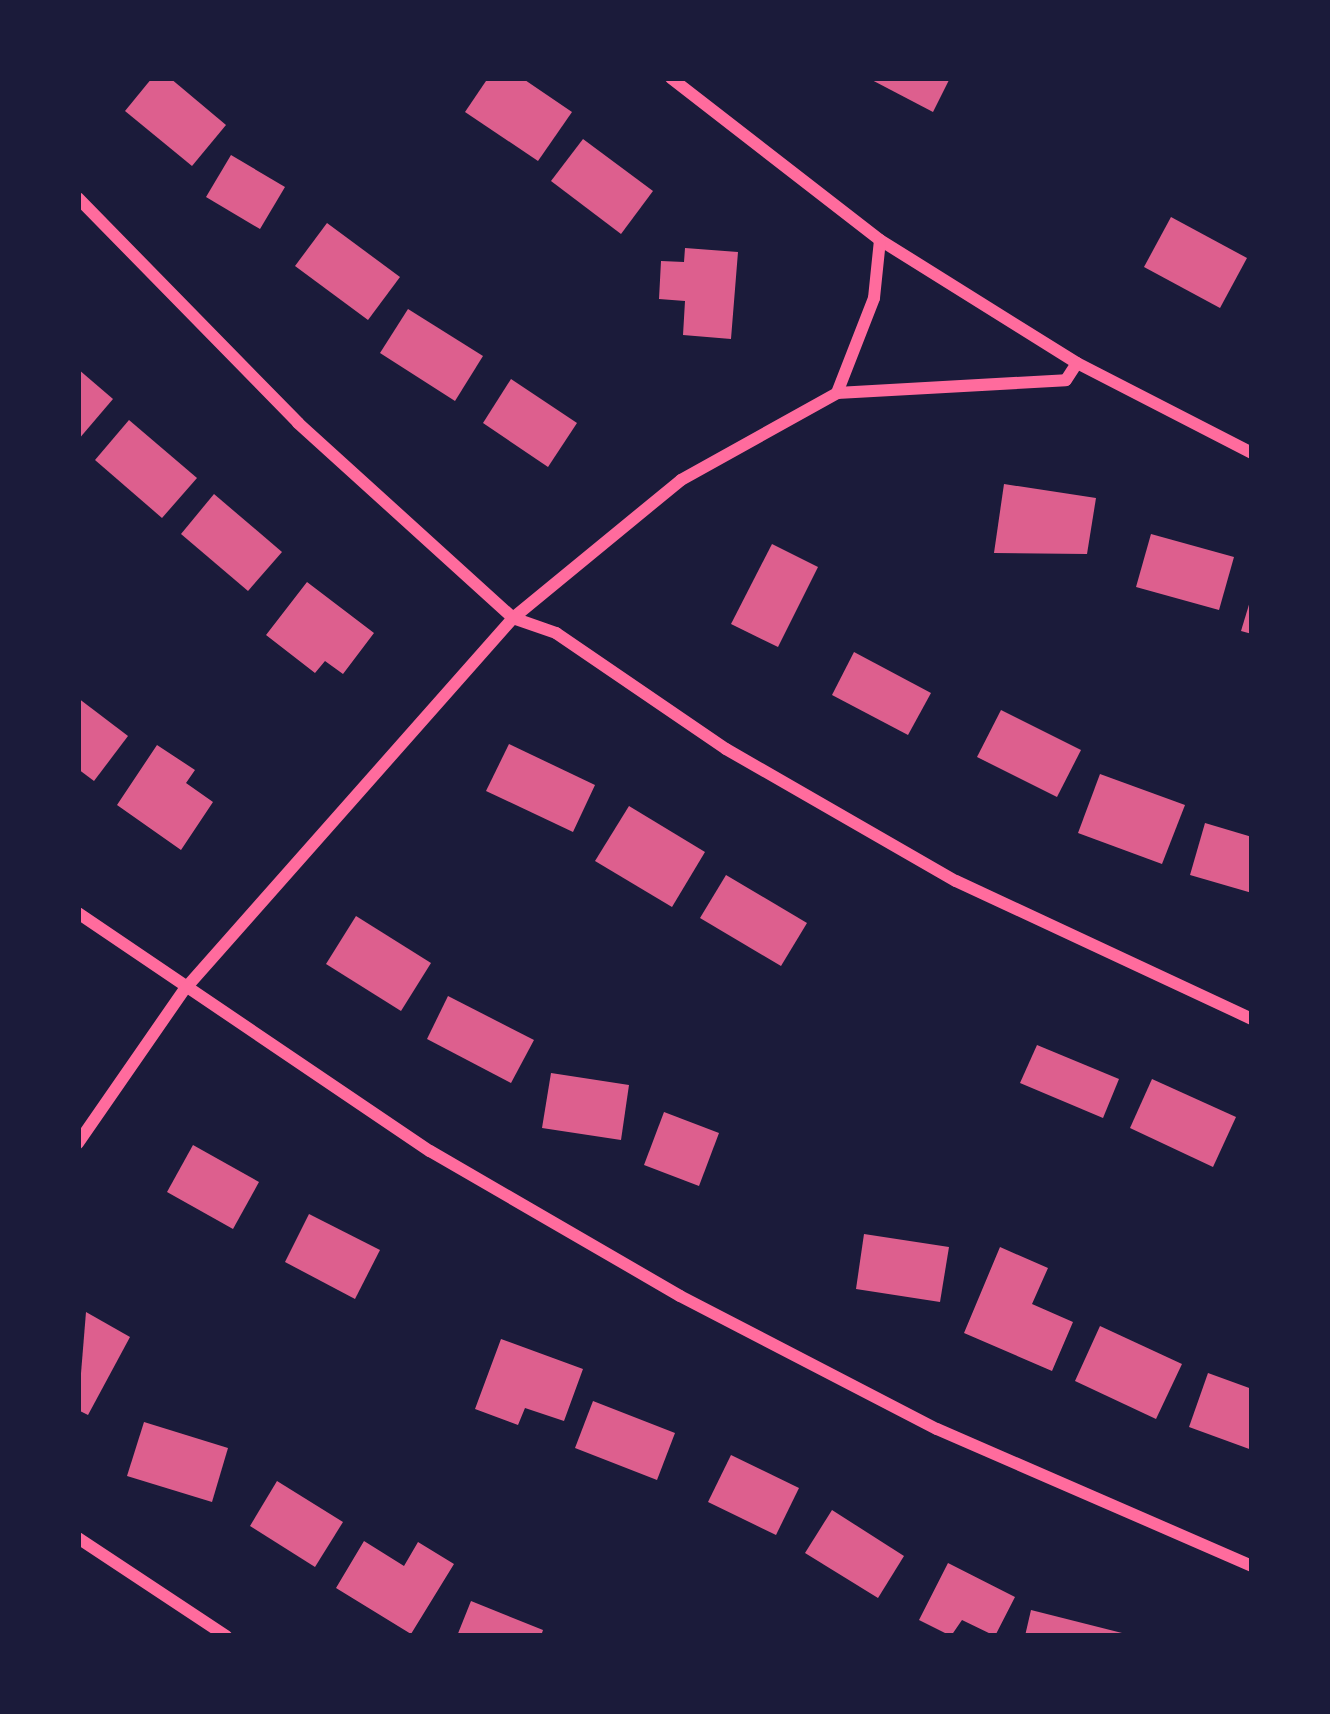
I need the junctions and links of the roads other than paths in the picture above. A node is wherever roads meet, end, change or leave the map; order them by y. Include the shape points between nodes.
1 (670, 78) edge
2 (78, 198) edge
3 (880, 240) junction
4 (1077, 363) junction
5 (837, 393) junction
6 (1252, 453) edge
7 (513, 618) junction
8 (78, 913) edge
9 (184, 990) junction
10 (1252, 1019) edge
11 (78, 1143) edge
12 (78, 1538) edge
13 (1252, 1566) edge
14 (226, 1636) edge

1 - 3 street
2 - 7 street via 282,407
3 - 4 street
3 - 5 street via 874,298
4 - 5 street via 1066,380
4 - 6 street
5 - 7 street via 682,480
7 - 9 street
7 - 10 street via 556,633 726,748 956,881
8 - 9 street
9 - 11 street
9 - 13 street via 680,1296 938,1429
12 - 14 street

